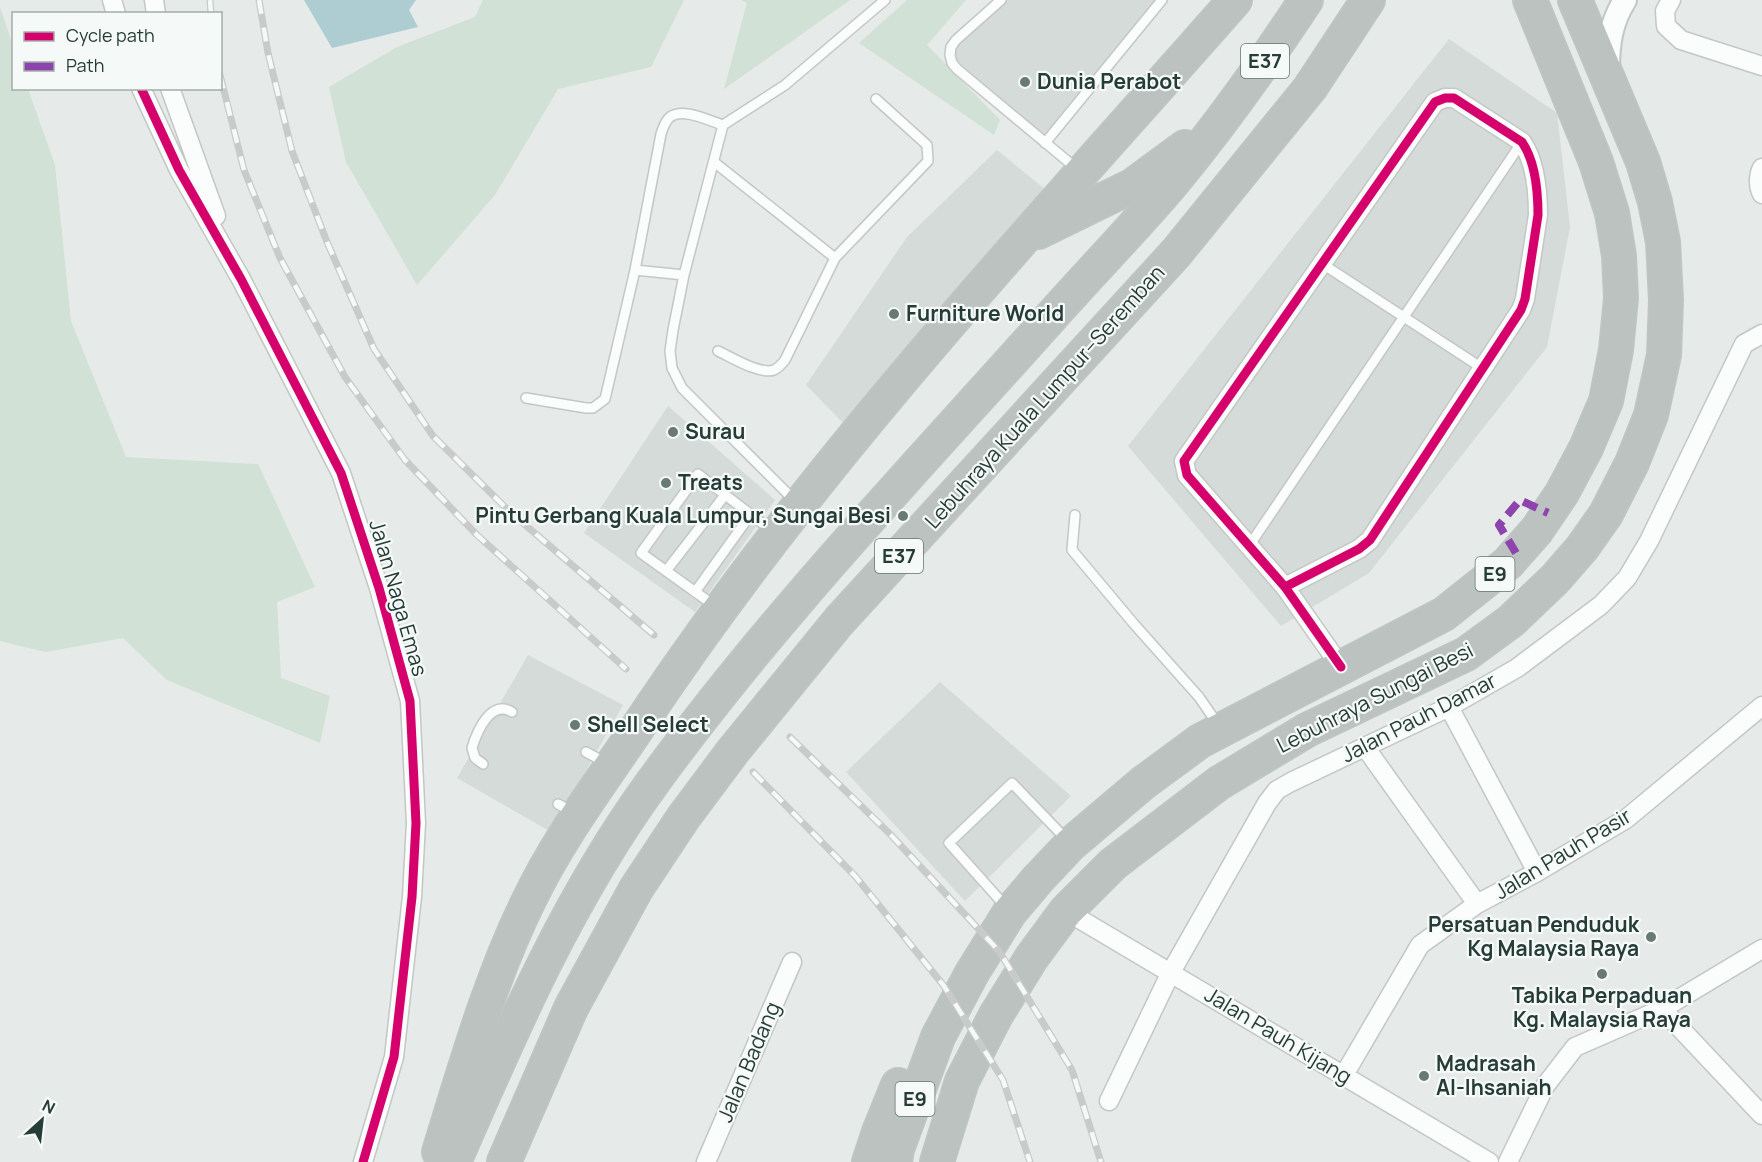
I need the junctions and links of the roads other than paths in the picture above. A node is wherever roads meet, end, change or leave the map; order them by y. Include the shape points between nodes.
1 (885, 0) edge
2 (1001, 0) edge
3 (1162, 0) edge
4 (1235, 0) edge
5 (1306, 0) edge
6 (1368, 0) edge
7 (1530, 0) edge
8 (1575, 0) edge
9 (1625, 0) edge
10 (1671, 0) edge
11 (1762, 66) edge
12 (1608, 79) junction
13 (142, 90) edge
14 (171, 90) edge
15 (876, 99) dead end
16 (1221, 120) junction
17 (723, 125) junction
18 (1522, 142) junction
19 (1045, 143) junction
20 (714, 162) junction
21 (1762, 168) edge
22 (1081, 172) junction
23 (1762, 194) edge
24 (1026, 238) junction
25 (835, 258) junction
26 (1322, 263) junction
27 (635, 270) junction
28 (684, 275) junction
29 (241, 279) junction
30 (1404, 317) junction
31 (1762, 334) edge
32 (718, 351) dead end
33 (1482, 368) junction
34 (526, 398) dead end
35 (725, 495) junction
36 (800, 506) junction
37 (751, 514) junction
38 (1076, 515) dead end
39 (777, 534) junction
40 (1249, 546) junction
41 (666, 571) junction
42 (1285, 587) junction
43 (708, 601) junction
44 (1341, 668) junction
45 (1762, 706) edge
46 (1449, 707) junction
47 (512, 712) dead end
48 (1221, 730) junction
49 (1365, 747) junction
50 (483, 764) dead end
51 (1071, 844) junction
52 (1537, 872) junction
53 (1477, 904) junction
54 (1066, 911) junction
55 (1010, 912) junction
56 (1762, 949) edge
57 (792, 962) dead end
58 (1171, 972) junction
59 (1662, 1009) junction
60 (938, 1036) junction
61 (1344, 1076) junction
62 (1109, 1101) dead end
63 (1762, 1115) edge
64 (363, 1162) edge
65 (436, 1162) edge
66 (454, 1162) edge
67 (504, 1162) edge
68 (706, 1162) edge
69 (870, 1162) edge
70 (895, 1162) edge
71 (937, 1162) edge
72 (1489, 1162) edge
73 (1508, 1162) edge

1 - 17 lane via 785,84
2 - 19 lane via 951,46 951,63
3 - 19 lane
4 - 22 highway
5 - 16 highway, E37
6 - 67 highway, Lebuhraya Kuala Lumpur–Seremban / E37 via 1310,88 1176,253 839,621 683,818 636,889 571,1008
7 - 44 highway, Lebuhraya Sungai Besi / E9 via 1596,162 1612,213 1621,298 1606,401 1562,493 1508,563 1444,614
8 - 12 highway, Lebuhraya Sungai Besi / E9
9 - 12 street via 1610,34
10 - 11 street via 1665,11 1666,26 1681,40
12 - 54 highway, Lebuhraya Sungai Besi / E9 via 1643,162 1654,202 1663,242 1666,300 1664,355 1651,415 1606,514 1555,579 1511,621 1466,654 1307,730 1219,783 1113,864
13 - 29 street, Jalan Naga Emas via 179,170
14 - 29 street, Jalan Naga Emas
15 - 25 lane via 927,145 928,161
16 - 24 highway via 1132,186
16 - 66 highway, E37 via 1172,182 795,602 650,785 599,863 550,951
17 - 20 lane
17 - 27 lane via 686,114 670,117 665,123
18 - 26 street via 1454,98 1435,102
18 - 30 lane
18 - 33 street via 1528,152 1538,202 1525,299
19 - 22 lane
20 - 25 lane
20 - 28 lane
21 - 23 street
22 - 24 highway
24 - 36 highway via 911,368
25 - 32 lane via 780,366 759,370
26 - 30 lane
26 - 40 street via 1184,461 1187,475
27 - 28 lane
27 - 34 lane via 605,399 586,408
28 - 36 lane via 670,351 672,368 682,388
29 - 64 street, Jalan Naga Emas via 341,473 379,588 410,701 416,823 412,897 394,1057
30 - 33 lane
30 - 40 lane
31 - 46 street, Jalan Pauh Damar via 1744,344 1649,541 1627,578 1600,605 1517,668
33 - 42 street via 1370,540
35 - 37 lane
35 - 41 lane
35 - 41 lane via 698,474 641,553
36 - 39 highway
37 - 39 lane
37 - 43 lane
38 - 48 lane via 1072,549 1199,697
39 - 43 highway
40 - 42 street
41 - 43 lane
42 - 44 street
43 - 65 highway via 680,663 599,759 568,810 490,994
44 - 48 highway, Lebuhraya Sungai Besi / E9
45 - 52 street, Jalan Pauh Pasir via 1626,819
46 - 49 street, Jalan Pauh Damar
46 - 52 street
47 - 50 lane via 497,708 489,715 472,748 475,758
48 - 51 highway, Lebuhraya Sungai Besi / E9 via 1143,783
49 - 53 street
49 - 58 street, Jalan Pauh Damar via 1277,790
51 - 55 highway, Lebuhraya Sungai Besi / E9
51 - 55 lane via 1012,783 950,843
52 - 53 street, Jalan Pauh Pasir
53 - 61 street, Jalan Pauh Pasir via 1420,945
54 - 58 street, Jalan Pauh Kijang
54 - 71 highway, Lebuhraya Sungai Besi / E9 via 996,1015 962,1081
55 - 60 highway, Lebuhraya Sungai Besi / E9
56 - 59 street
57 - 68 street, Jalan Badang
58 - 61 street, Jalan Pauh Kijang
58 - 62 street, Jalan Pauh Damar
59 - 63 street
59 - 73 street via 1575,1047 1545,1086
60 - 69 highway via 905,1067
60 - 70 highway, Lebuhraya Sungai Besi / E9
61 - 72 street, Jalan Pauh Kijang

